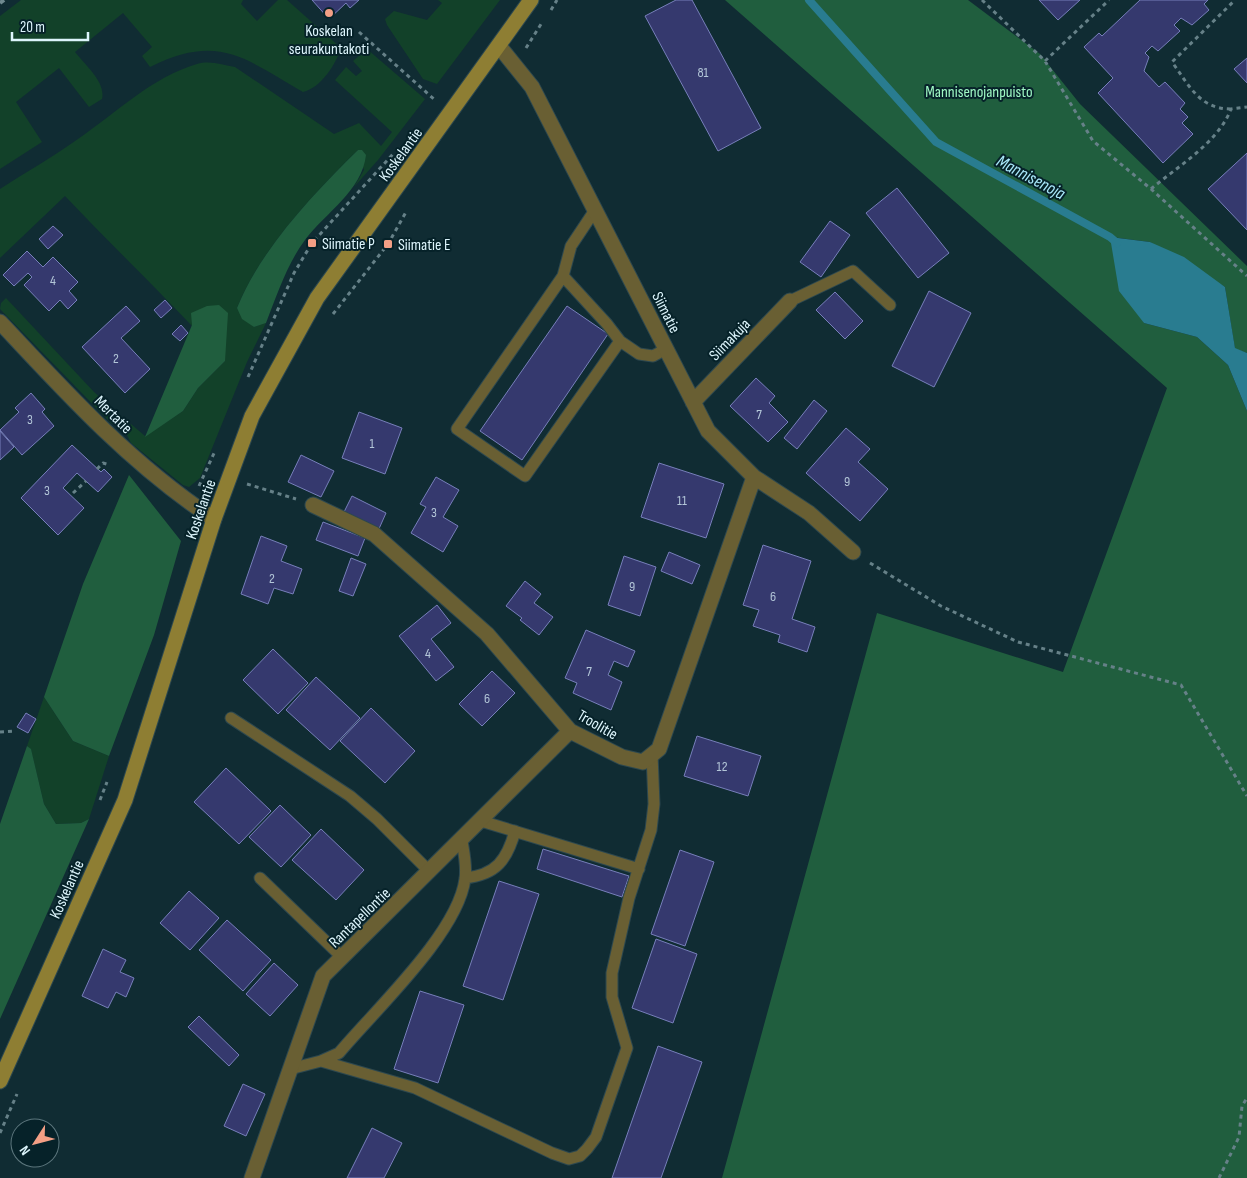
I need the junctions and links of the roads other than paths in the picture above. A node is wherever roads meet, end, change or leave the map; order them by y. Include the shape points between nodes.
1 (531, 0) edge
2 (499, 46) junction
3 (596, 210) junction
4 (562, 276) junction
5 (790, 301) joint
6 (890, 305) dead end
7 (0, 322) edge
8 (620, 342) junction
9 (666, 349) junction
10 (693, 402) junction
11 (754, 477) junction
12 (313, 504) road end
13 (214, 520) junction
14 (853, 552) road end
15 (231, 718) dead end
16 (570, 732) junction
17 (652, 754) junction
18 (481, 821) junction
19 (515, 831) junction
20 (462, 840) junction
21 (638, 869) junction
22 (430, 872) junction
23 (260, 878) dead end
24 (465, 878) junction
25 (342, 957) junction
26 (321, 1061) junction
27 (290, 1069) junction
28 (0, 1081) edge
29 (252, 1178) edge

1 - 2 main road, Koskelantie
2 - 3 street, Siimatie via 532,87
2 - 13 main road, Koskelantie via 317,298 252,416
3 - 4 lane via 571,246
3 - 9 street, Siimatie
4 - 8 lane
4 - 8 lane via 457,429 525,476
5 - 6 lane via 853,271
5 - 10 street, Siimakuja
7 - 13 street, Mertatie via 126,450
8 - 9 lane via 639,354 653,356
9 - 10 street, Siimatie
10 - 11 street, Siimatie via 708,431
11 - 14 street, Siimatie via 809,513
11 - 17 street via 659,749
12 - 16 street, Troolitie via 374,534 487,634
13 - 28 main road, Koskelantie via 125,800
15 - 22 lane via 350,796 378,819
16 - 17 street, Troolitie via 622,757 643,762
16 - 18 street, Rantapellontie
17 - 21 lane via 652,830
18 - 19 lane
18 - 20 street, Rantapellontie
19 - 21 lane
19 - 24 lane via 502,862 480,877
20 - 22 street, Rantapellontie
20 - 24 lane
21 - 26 lane via 612,973 612,997 627,1048 596,1137 580,1156 569,1159 552,1152 415,1088
22 - 25 street, Rantapellontie
23 - 25 lane
24 - 26 lane via 458,903 428,951 339,1053
25 - 27 street, Rantapellontie via 323,976
26 - 27 lane
27 - 29 street, Rantapellontie

